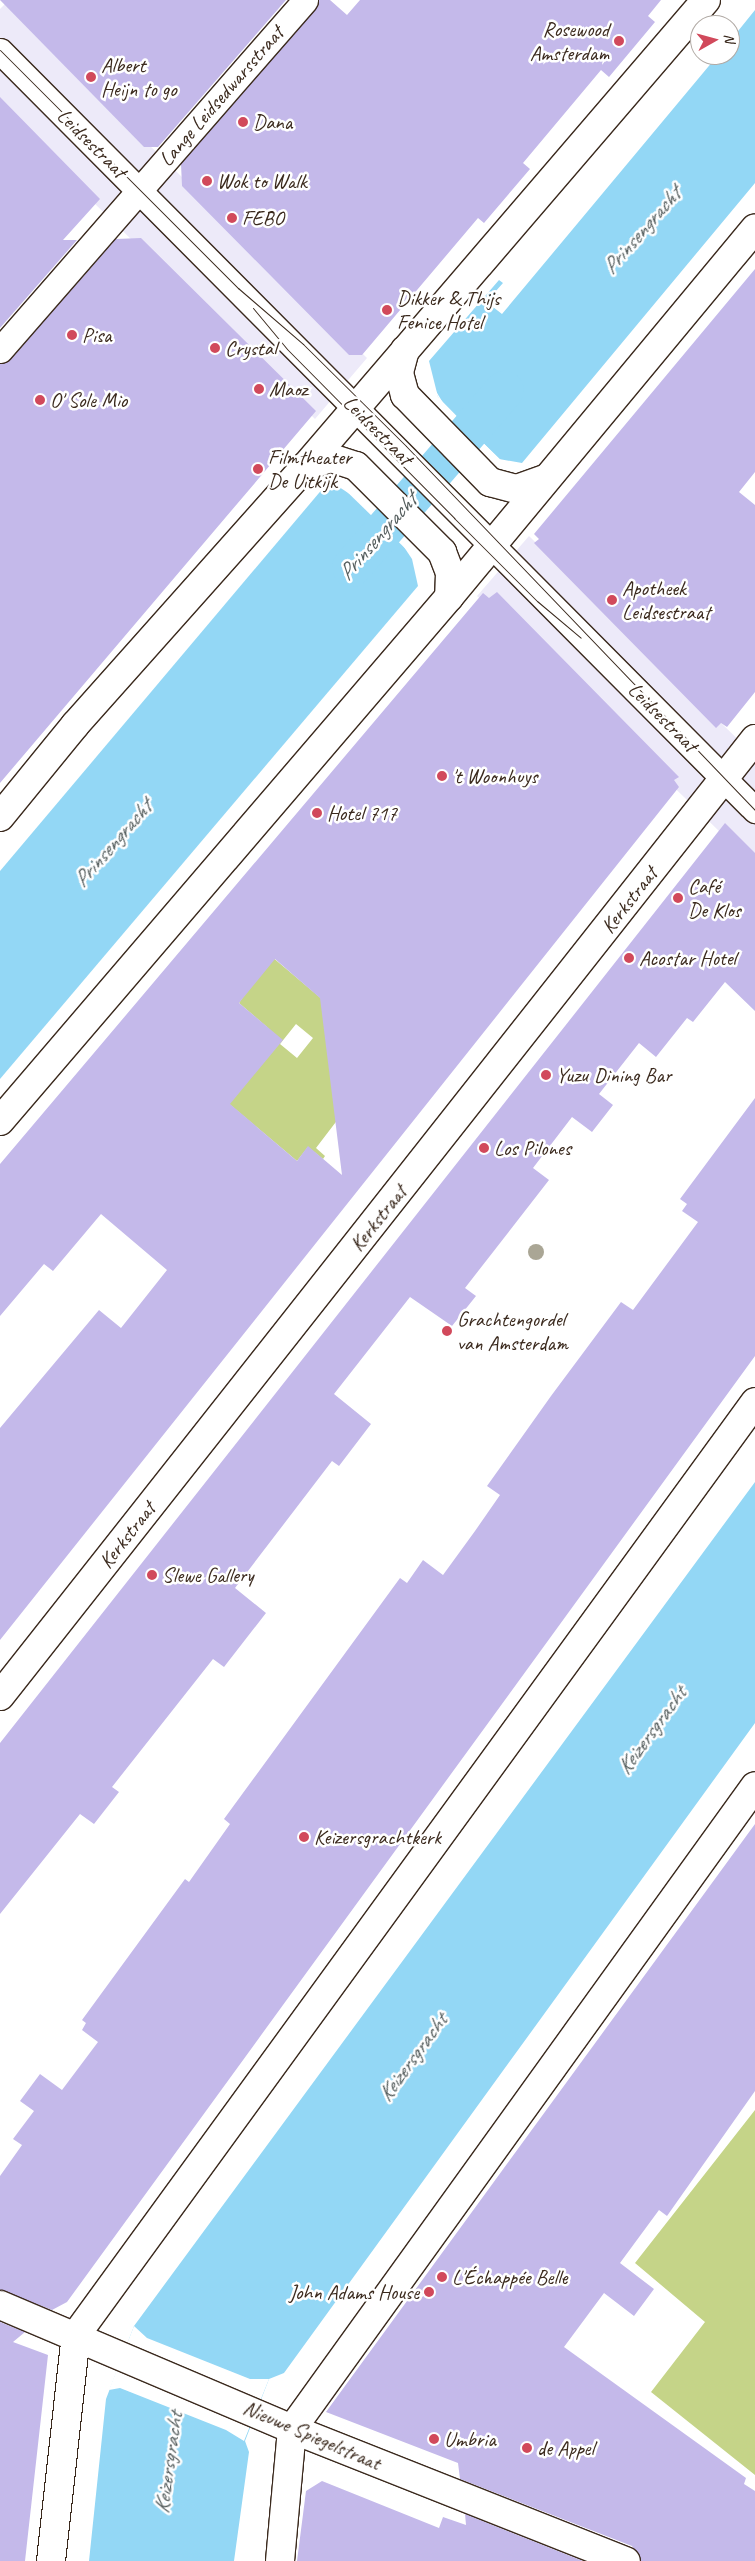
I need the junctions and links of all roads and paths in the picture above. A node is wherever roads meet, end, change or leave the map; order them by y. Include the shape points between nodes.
1 (305, 0) edge
2 (706, 0) edge
3 (0, 51) edge
4 (139, 189) junction
5 (755, 228) edge
6 (0, 350) edge
7 (405, 350) junction
8 (356, 408) junction
9 (306, 466) junction
10 (544, 479) junction
11 (491, 544) junction
12 (448, 597) junction
13 (755, 739) edge
14 (724, 779) junction
15 (755, 810) edge
16 (0, 816) edge
17 (0, 1122) edge
18 (755, 1402) edge
19 (0, 1696) edge
20 (755, 1786) edge
21 (0, 2305) edge
22 (76, 2335) junction
23 (292, 2429) junction
24 (51, 2561) edge
25 (280, 2561) edge
26 (626, 2561) edge

1 - 4 street, Lange Leidsedwarsstraat
2 - 7 street
3 - 4 street, Leidsestraat
4 - 6 street, Lange Leidsedwarsstraat
4 - 8 street, Leidsestraat
5 - 10 street
7 - 8 street
7 - 10 street, Leidsestraat via 400,380 414,408 490,482 517,488
8 - 9 street
8 - 11 street, Leidsestraat
9 - 12 street, Leidsestraat via 331,458 356,466 432,540 448,566
9 - 16 street via 74,725
10 - 11 street
11 - 12 street
11 - 14 street, Leidsestraat
12 - 17 street
13 - 14 street, Kerkstraat
14 - 15 street, Leidsestraat
14 - 19 street, Kerkstraat
18 - 22 street
20 - 23 street
21 - 22 street, Nieuwe Spiegelstraat
22 - 23 street, Nieuwe Spiegelstraat
22 - 24 street
23 - 25 street
23 - 26 street, Nieuwe Spiegelstraat

